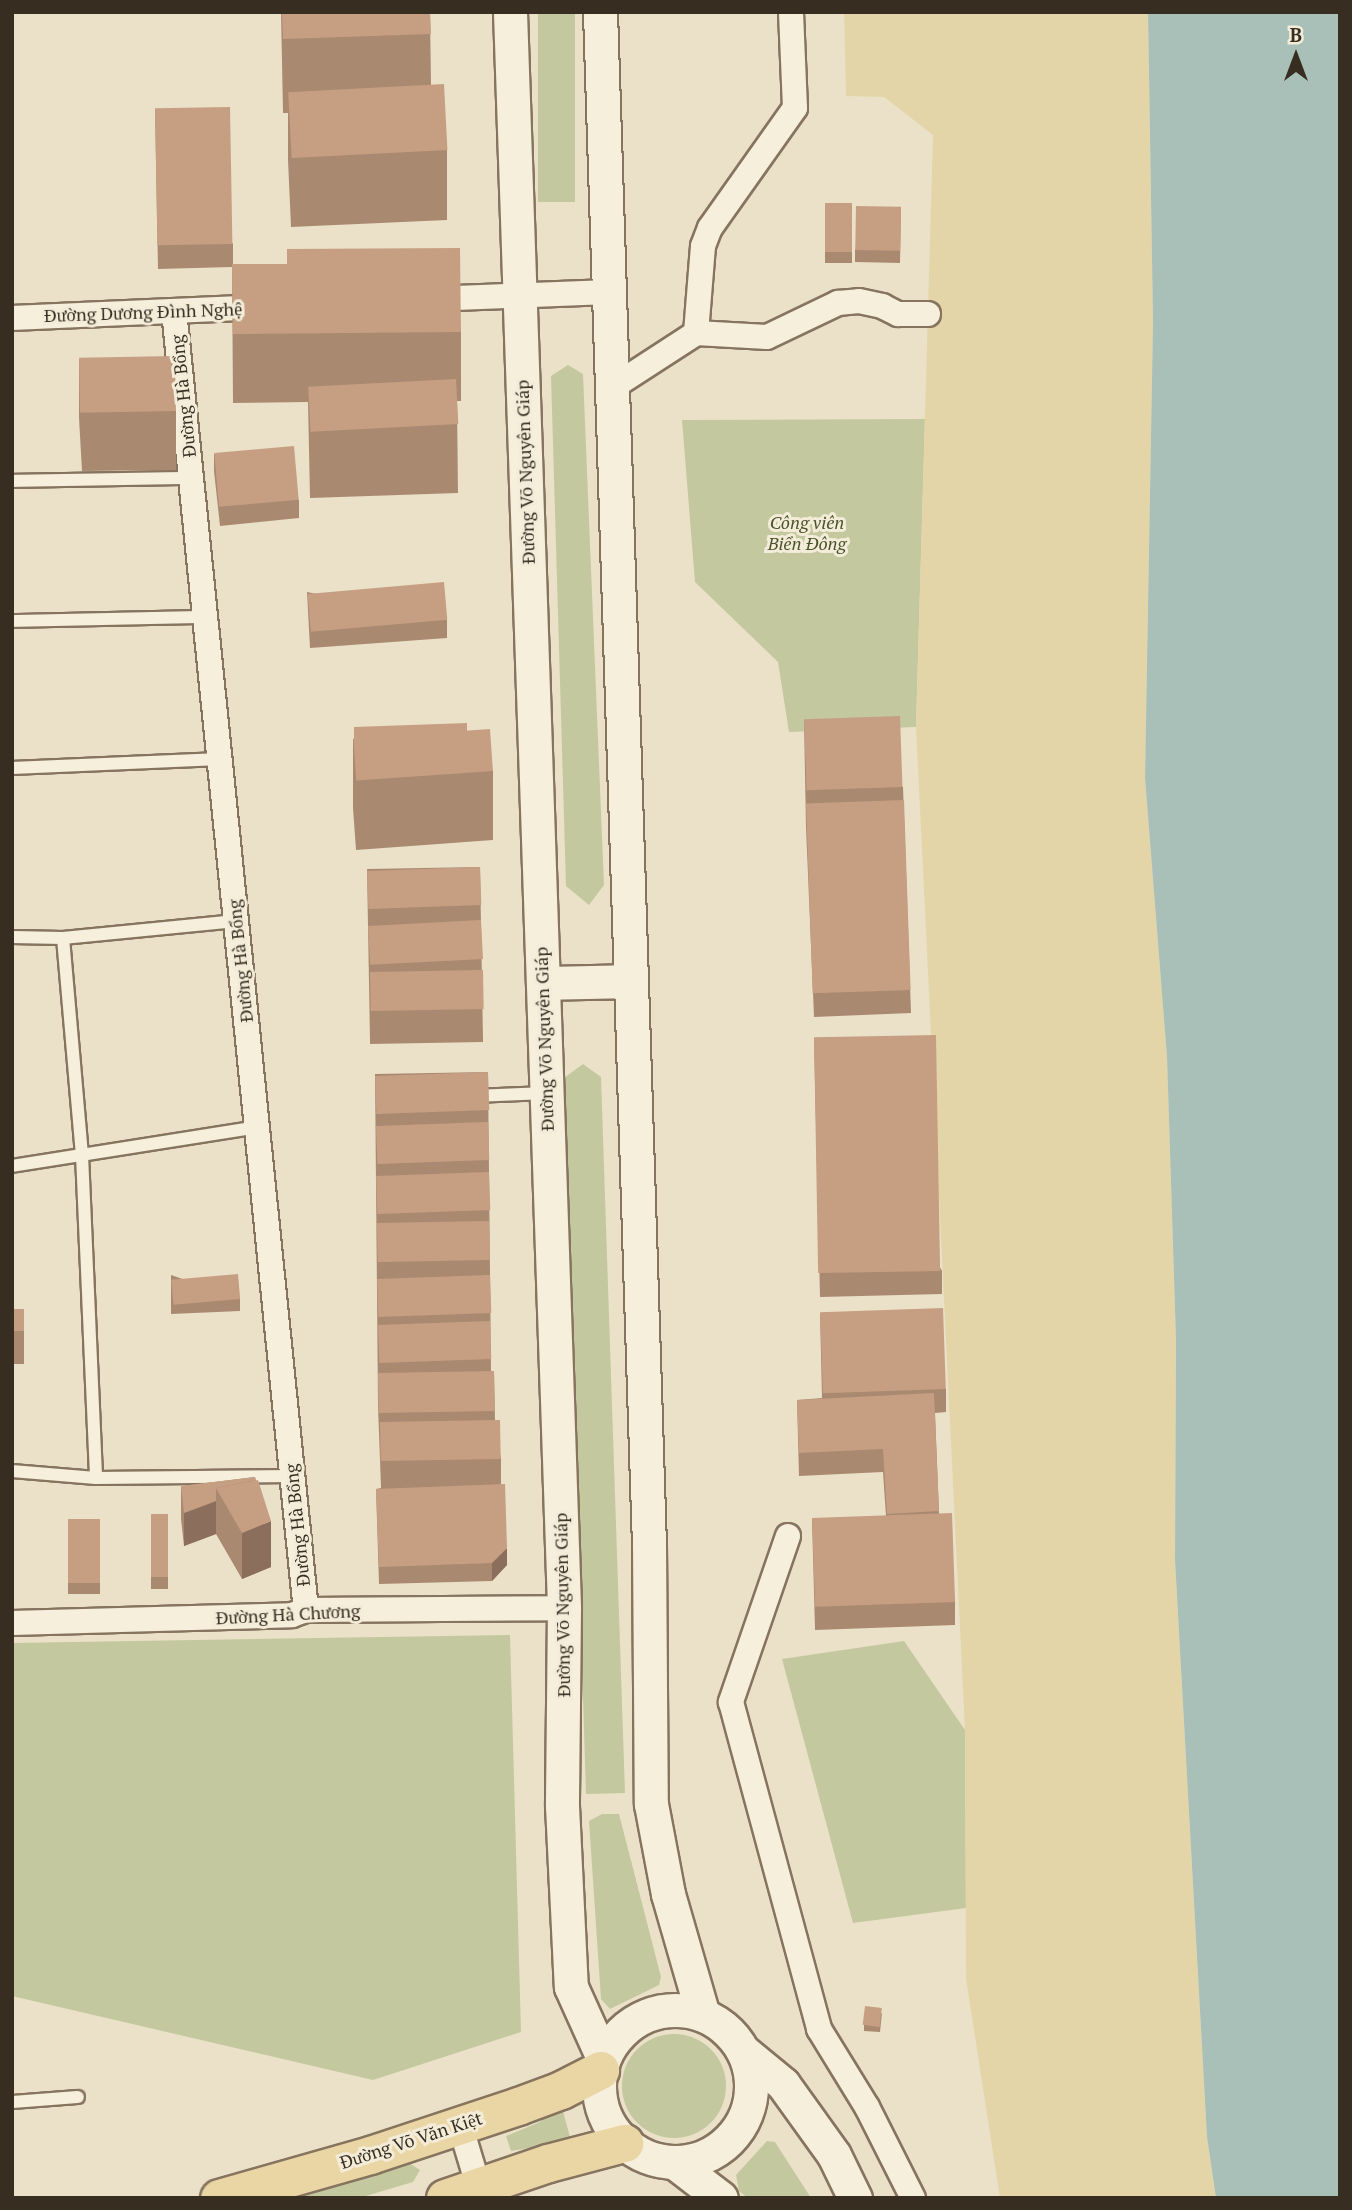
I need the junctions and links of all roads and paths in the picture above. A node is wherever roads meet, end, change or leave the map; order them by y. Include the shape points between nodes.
1 (510, 12) edge
2 (600, 12) edge
3 (792, 12) edge
4 (610, 292) junction
5 (519, 296) junction
6 (410, 300) edge
7 (285, 306) edge
8 (174, 311) junction
9 (928, 314) dead end
10 (12, 318) edge
11 (696, 333) junction
12 (613, 387) junction
13 (191, 478) junction
14 (12, 481) edge
15 (205, 617) junction
16 (12, 621) edge
17 (220, 760) junction
18 (12, 768) edge
19 (236, 922) junction
20 (12, 937) edge
21 (63, 938) junction
22 (629, 981) junction
23 (542, 983) junction
24 (546, 1093) junction
25 (463, 1096) edge
26 (257, 1127) junction
27 (82, 1155) junction
28 (12, 1166) edge
29 (12, 1471) edge
30 (292, 1476) junction
31 (96, 1478) junction
32 (789, 1536) dead end
33 (564, 1608) junction
34 (297, 1619) junction
35 (12, 1623) edge
36 (703, 2015) junction
37 (743, 2051) junction
38 (601, 2064) junction
39 (78, 2097) dead end
40 (12, 2102) edge
41 (460, 2125) junction
42 (624, 2143) junction
43 (674, 2162) junction
44 (480, 2192) edge
45 (219, 2198) edge
46 (444, 2198) edge
47 (721, 2198) edge
48 (855, 2198) edge
49 (912, 2198) edge

1 - 5 main road, Đường Võ Nguyên Giáp
2 - 4 main road
3 - 11 street via 795,108 710,228 704,246
4 - 5 street
4 - 12 main road
5 - 6 street
5 - 23 main road, Đường Võ Nguyên Giáp
7 - 8 street, Đường Dương Đình Nghệ
8 - 10 street, Đường Dương Đình Nghệ
8 - 13 street, Đường Hà Bổng
9 - 11 street via 898,314 859,301 838,303 767,337
11 - 12 street
12 - 22 main road
13 - 14 lane
13 - 15 street, Đường Hà Bổng
15 - 16 lane
15 - 17 street, Đường Hà Bổng
17 - 18 lane
17 - 19 street, Đường Hà Bổng
19 - 21 lane
19 - 26 street, Đường Hà Bổng
20 - 21 lane
21 - 27 lane
22 - 23 main road
22 - 36 main road via 649,1544 651,1804 668,1894
23 - 24 main road, Đường Võ Nguyên Giáp
24 - 25 lane
24 - 33 main road, Đường Võ Nguyên Giáp
26 - 27 lane
26 - 30 street, Đường Hà Bổng
27 - 28 lane
27 - 31 lane
29 - 31 lane
30 - 31 lane
30 - 34 street, Đường Hà Bổng
32 - 49 street via 732,1702 819,2029 867,2107
33 - 34 street, Đường Hà Chương
33 - 38 main road, Đường Võ Nguyên Giáp via 562,1806 571,1987
34 - 35 street, Đường Hà Chương
36 - 37 main road via 733,2036
36 - 38 main road via 679,2010 645,2017 615,2037
37 - 43 main road via 752,2084 738,2130 714,2152
37 - 48 main road via 783,2084 834,2155
38 - 41 main road, Đường Võ Văn Kiệt via 561,2090
38 - 42 main road via 598,2090 602,2110
39 - 40 lane
41 - 44 street
41 - 45 main road, Đường Võ Văn Kiệt
42 - 43 main road via 642,2155
42 - 44 main road
43 - 47 main road
44 - 46 main road

